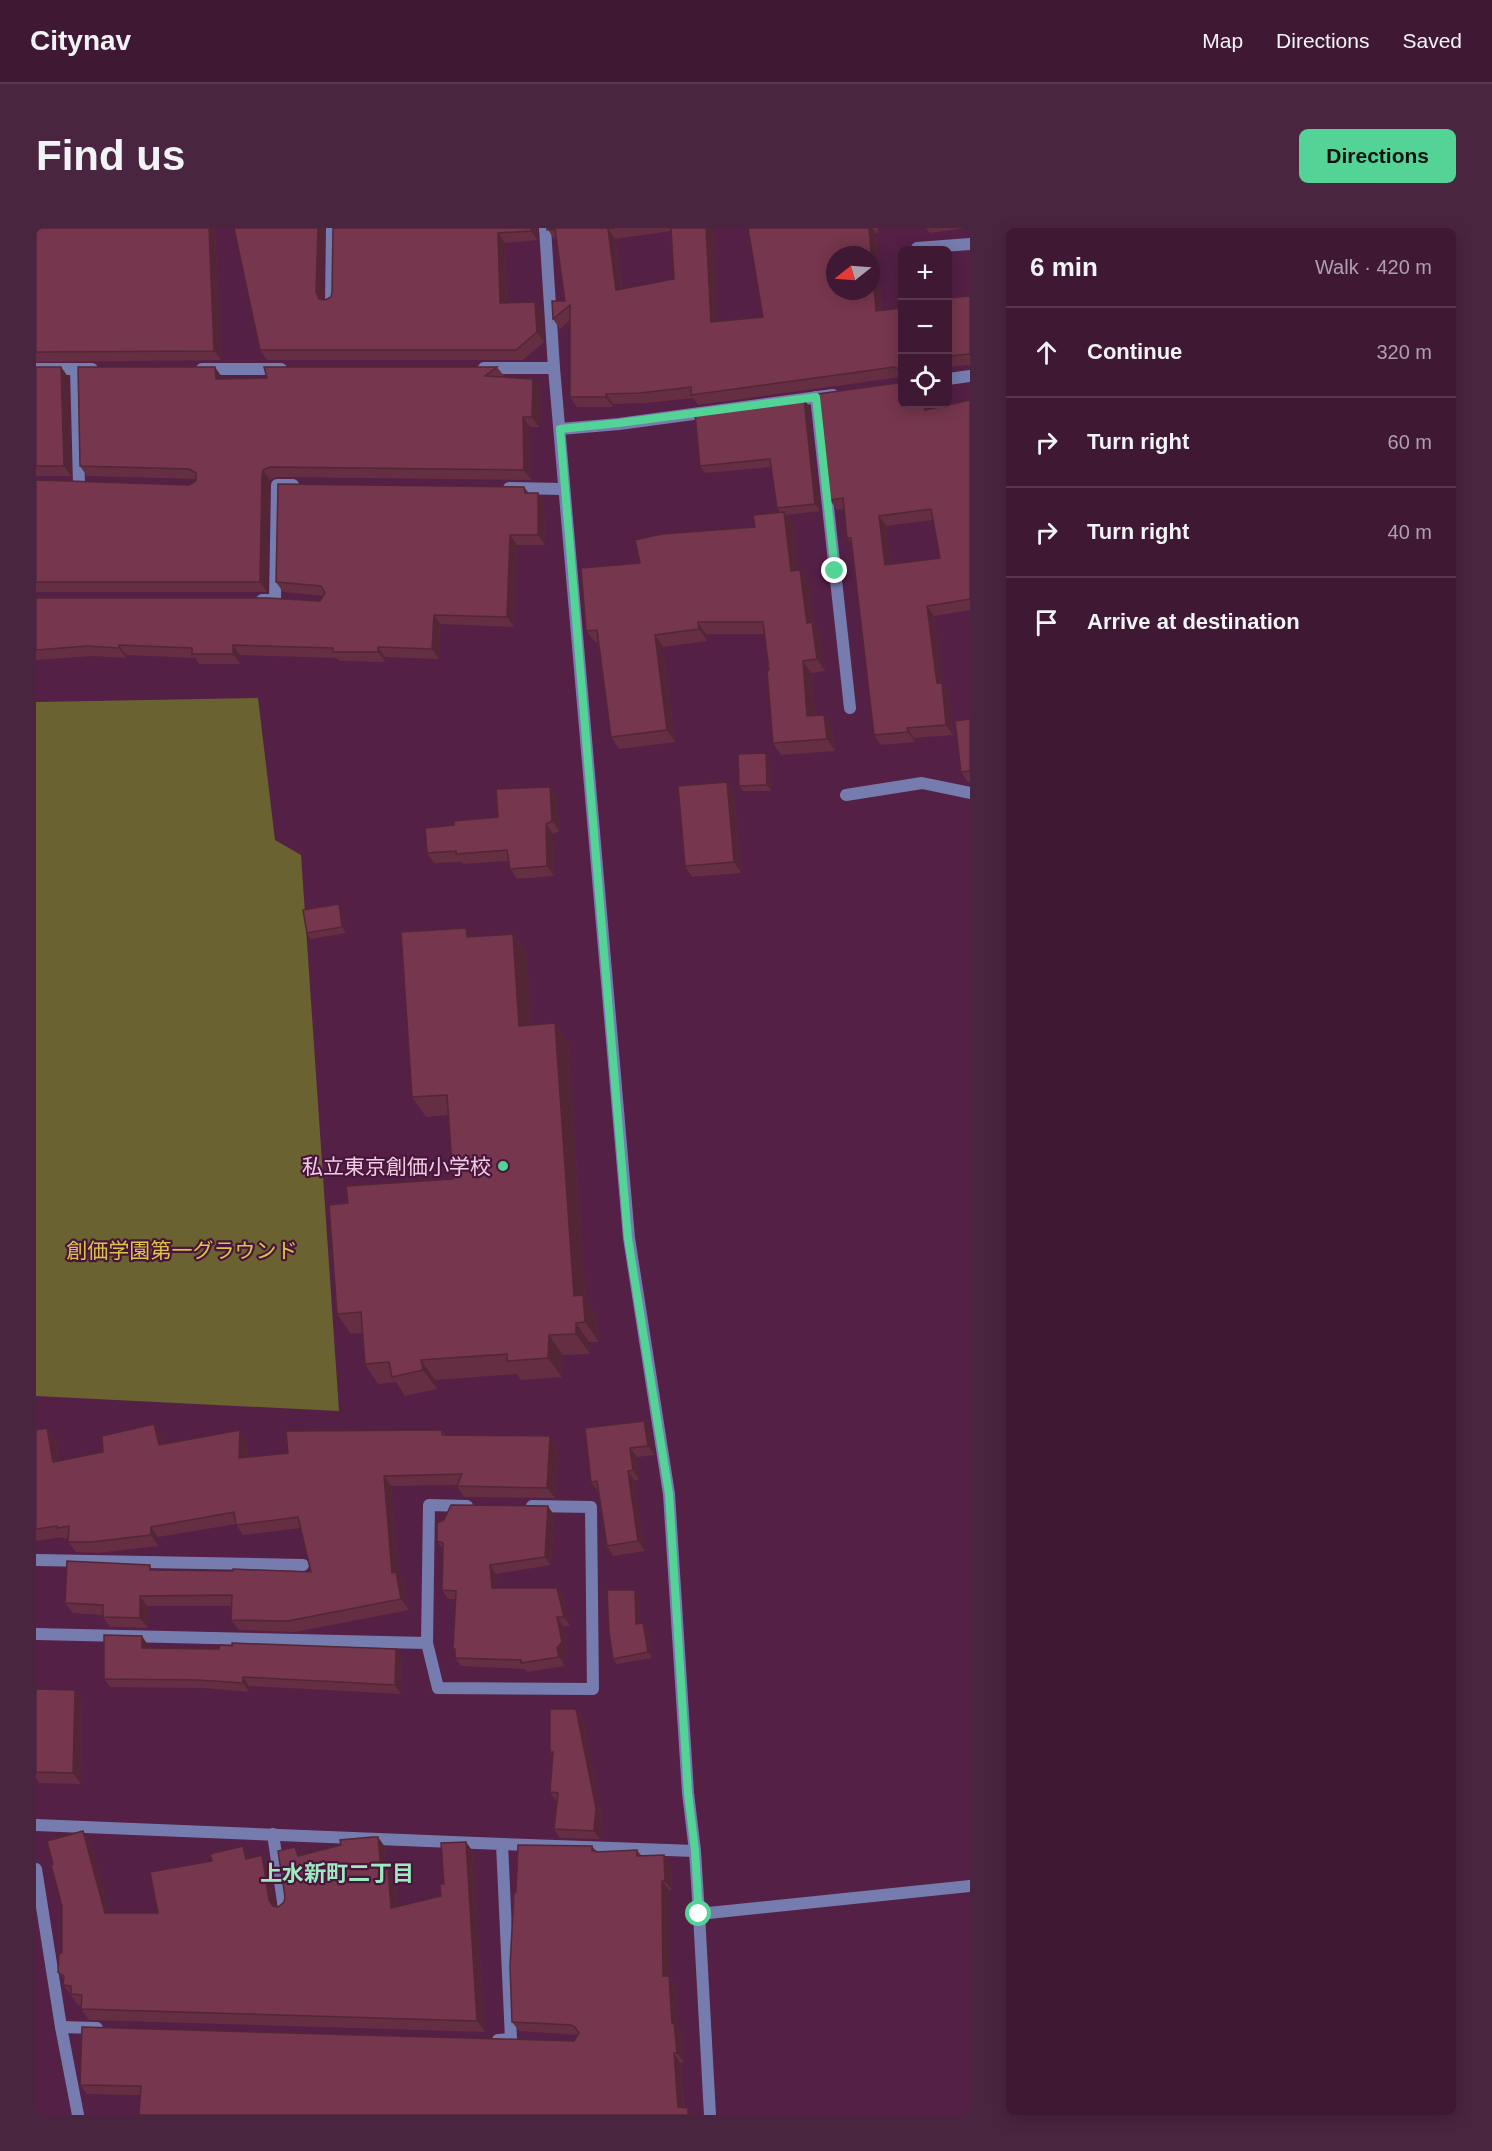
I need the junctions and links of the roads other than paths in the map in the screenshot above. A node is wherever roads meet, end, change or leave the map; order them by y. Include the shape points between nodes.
1 (332, 228) edge
2 (545, 228) edge
3 (970, 244) edge
4 (944, 246) edge
5 (331, 302) edge
6 (471, 368) edge
7 (554, 368) junction
8 (36, 369) edge
9 (76, 369) junction
10 (100, 369) edge
11 (195, 369) edge
12 (291, 369) edge
13 (970, 376) edge
14 (952, 378) edge
15 (849, 392) edge
16 (816, 397) junction
17 (560, 429) junction
18 (79, 484) edge
19 (301, 485) edge
20 (492, 488) edge
21 (564, 489) junction
22 (251, 600) edge
23 (850, 708) dead end
24 (970, 793) edge
25 (846, 795) dead end
26 (475, 1506) edge
27 (521, 1506) edge
28 (36, 1560) edge
29 (303, 1566) dead end
30 (36, 1634) edge
31 (427, 1643) junction
32 (36, 1825) edge
33 (273, 1834) junction
34 (502, 1844) junction
35 (695, 1851) junction
36 (36, 1869) edge
37 (970, 1886) edge
38 (284, 1909) edge
39 (699, 1914) junction
40 (61, 2027) junction
41 (109, 2028) edge
42 (488, 2040) edge
43 (78, 2115) edge
44 (710, 2115) edge

1 - 5 street
2 - 7 street
3 - 4 street
6 - 7 street
7 - 17 street
8 - 9 street
9 - 10 street
9 - 18 street
11 - 12 street
13 - 14 street
15 - 16 street
16 - 17 street
16 - 23 street
17 - 21 street
19 - 22 street via 277,485 280,601
20 - 21 street
21 - 35 street via 628,1238 669,1494
24 - 25 street via 922,783
26 - 31 street via 429,1505
27 - 31 street via 591,1507 593,1689 438,1688
28 - 29 street
30 - 31 street
32 - 33 street
33 - 34 street
33 - 38 street
34 - 35 street
34 - 42 street via 517,2040
35 - 39 street
36 - 40 street
37 - 39 street
39 - 44 street
40 - 41 street
40 - 43 street

